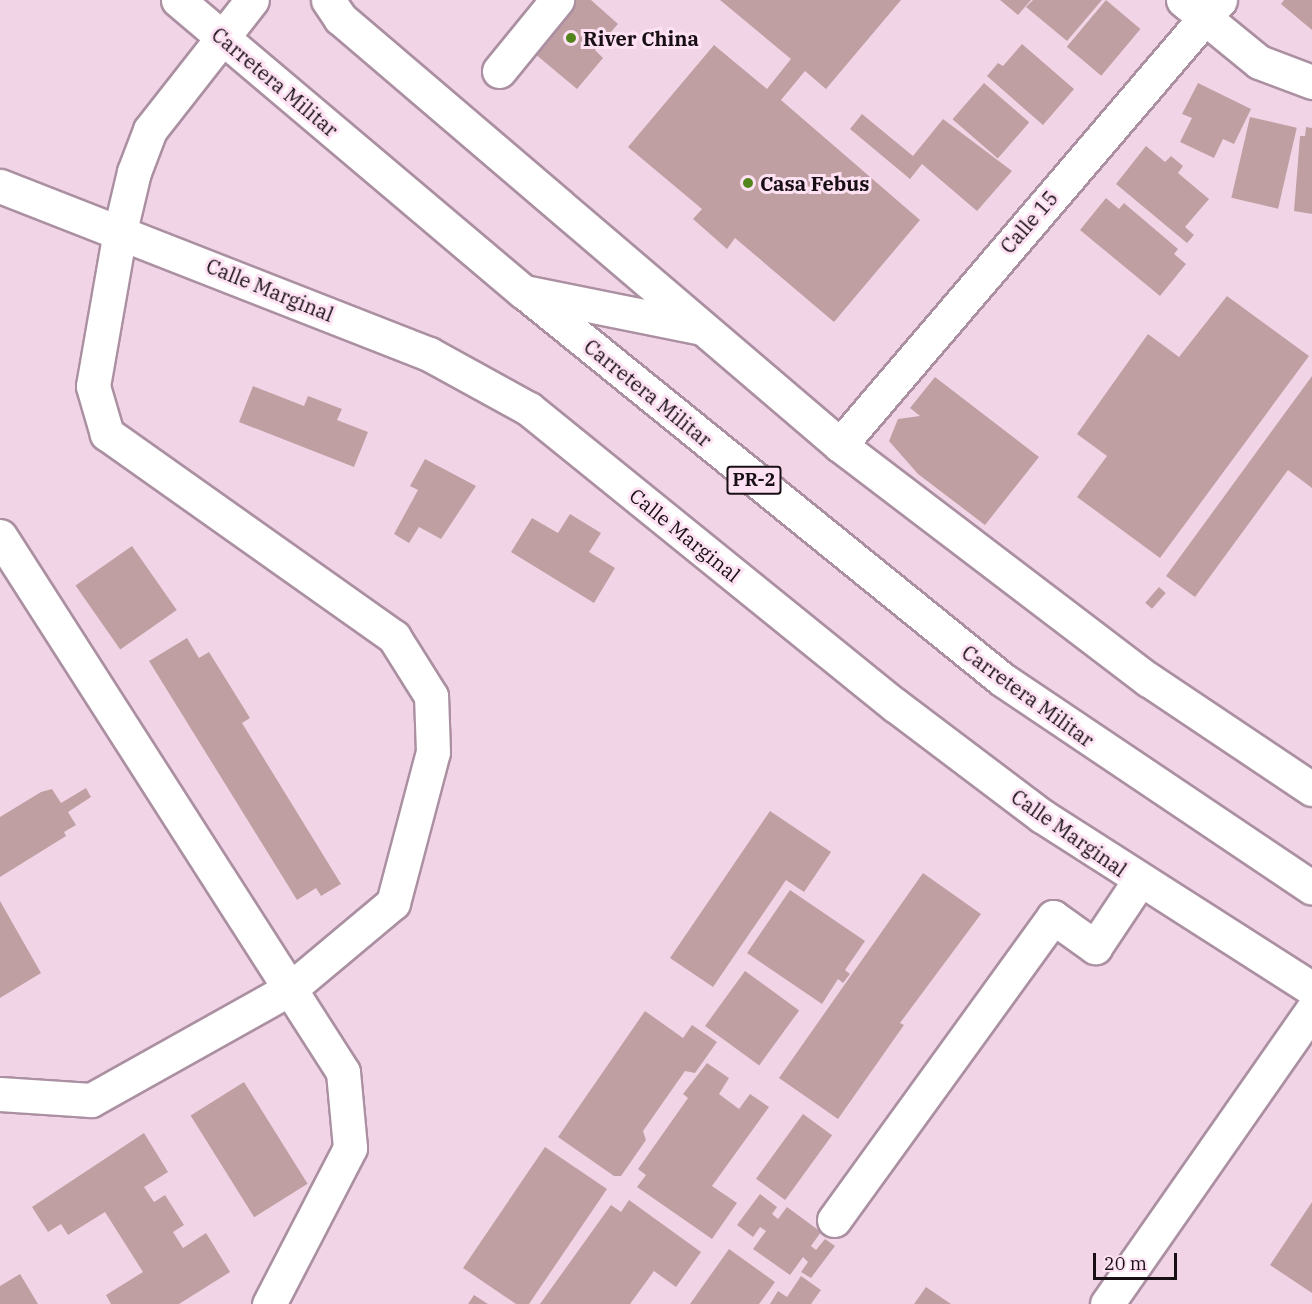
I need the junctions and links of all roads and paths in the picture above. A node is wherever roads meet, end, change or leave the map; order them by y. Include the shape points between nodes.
1 (178, 0) edge
2 (252, 0) edge
3 (328, 0) edge
4 (557, 0) edge
5 (1202, 6) edge
6 (222, 37) junction
7 (499, 71) dead end
8 (1312, 82) edge
9 (0, 186) edge
10 (120, 231) junction
11 (524, 292) junction
12 (699, 327) junction
13 (840, 445) junction
14 (0, 536) edge
15 (1312, 789) edge
16 (1139, 881) junction
17 (1312, 888) edge
18 (290, 989) junction
19 (1312, 989) edge
20 (1312, 1010) edge
21 (0, 1094) edge
22 (834, 1220) dead end
23 (268, 1304) edge
24 (1107, 1304) edge

1 - 6 street, Carretera Militar / PR-2
2 - 6 street
3 - 12 street via 340,18
4 - 7 street
5 - 8 street via 1259,62
5 - 13 street, Calle 15
6 - 10 street via 150,130 134,172
6 - 11 street, Carretera Militar / PR-2
9 - 10 street, Calle Marginal
10 - 16 street, Calle Marginal via 429,354 529,409 895,705 1042,816
10 - 18 street via 93,386 107,434 394,637 431,696 433,752 393,903
11 - 12 street
11 - 17 street, Carretera Militar / PR-2 via 1003,680 1070,729
12 - 13 street
13 - 15 street via 1149,680
14 - 18 street
16 - 19 street, Calle Marginal
16 - 22 street via 1095,947 1053,917
18 - 21 street via 91,1100
18 - 23 street via 343,1072 350,1148
20 - 24 street

